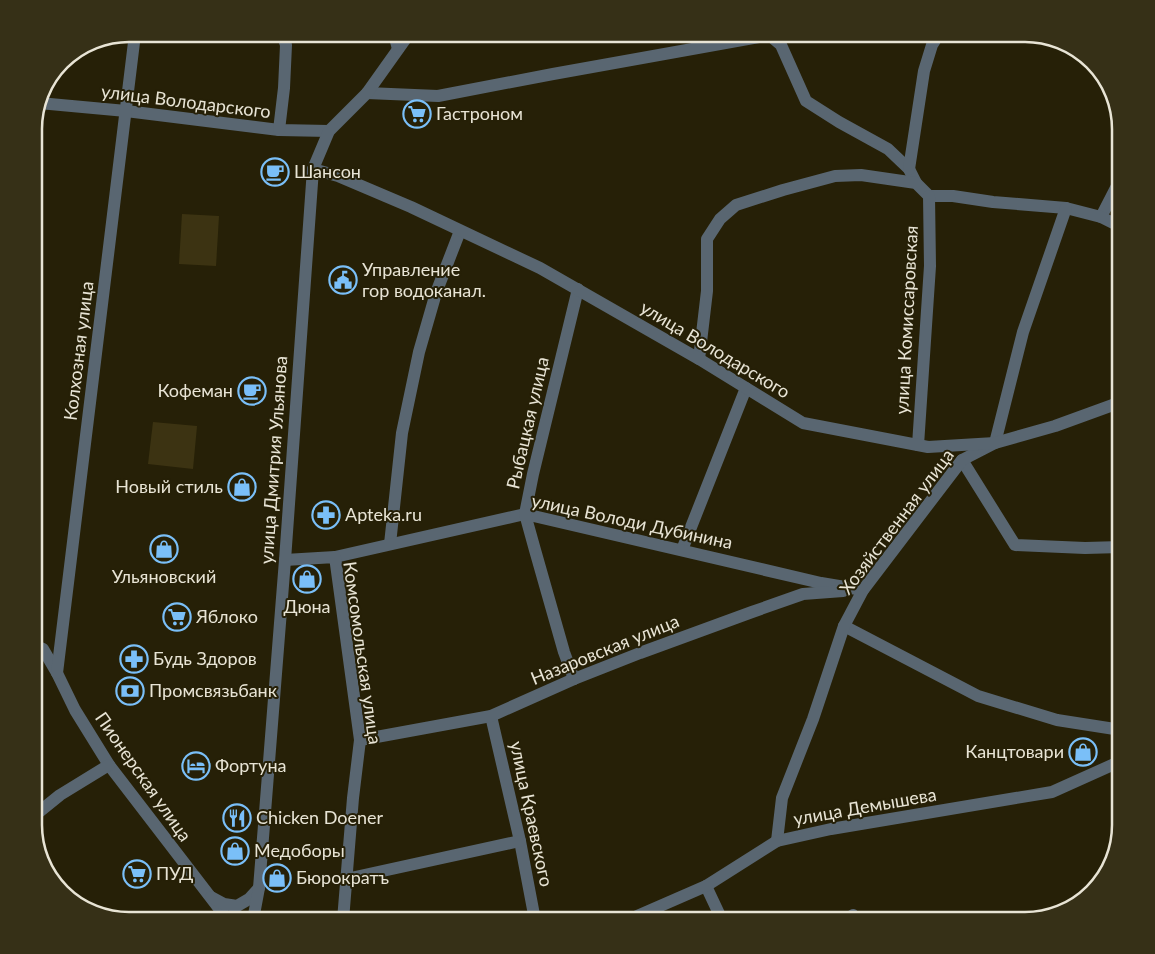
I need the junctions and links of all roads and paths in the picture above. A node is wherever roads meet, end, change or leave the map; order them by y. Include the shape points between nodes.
1 (134, 42) edge
2 (285, 42) edge
3 (396, 42) edge
4 (403, 42) edge
5 (726, 42) edge
6 (778, 42) edge
7 (934, 42) edge
8 (398, 49) junction
9 (367, 93) junction
10 (46, 104) edge
11 (126, 111) junction
12 (279, 130) junction
13 (329, 130) junction
14 (313, 169) junction
15 (909, 169) junction
16 (916, 183) junction
17 (1112, 195) edge
18 (929, 196) junction
19 (1066, 208) junction
20 (1101, 216) junction
21 (1112, 222) edge
22 (460, 231) junction
23 (578, 289) junction
24 (699, 359) junction
25 (746, 388) junction
26 (1112, 405) edge
27 (996, 443) junction
28 (918, 444) junction
29 (962, 460) junction
30 (525, 514) junction
31 (390, 544) junction
32 (1112, 547) edge
33 (682, 550) junction
34 (335, 557) junction
35 (285, 560) junction
36 (863, 590) junction
37 (844, 626) junction
38 (43, 649) edge
39 (57, 673) junction
40 (574, 679) junction
41 (491, 716) junction
42 (1112, 732) edge
43 (360, 740) junction
44 (1112, 764) edge
45 (109, 765) junction
46 (43, 809) edge
47 (777, 841) junction
48 (520, 842) junction
49 (346, 879) junction
50 (706, 886) junction
51 (259, 888) junction
52 (209, 896) junction
53 (222, 912) edge
54 (254, 912) edge
55 (344, 912) edge
56 (533, 912) edge
57 (646, 912) edge
58 (718, 912) edge

1 - 11 street, Колхозная улица
2 - 12 street
3 - 8 street
4 - 8 street, улица Дмитрия Ульянова
5 - 9 street via 438,96
6 - 15 street via 806,101 888,149
7 - 15 street via 924,70
8 - 9 street, улица Дмитрия Ульянова
9 - 13 street, улица Дмитрия Ульянова
10 - 11 street, улица Володарского
11 - 12 street, улица Володарского
11 - 39 street, Колхозная улица
12 - 13 street, улица Володарского
13 - 14 street, улица Дмитрия Ульянова
14 - 22 street, улица Володарского via 347,180
14 - 35 street, улица Дмитрия Ульянова
15 - 16 street
16 - 18 street
16 - 24 street via 861,175 835,176 736,205 720,219 707,238 707,292
17 - 20 street
18 - 19 street
18 - 28 street, улица Комиссаровская via 930,266
19 - 20 street
19 - 27 street via 1023,332
20 - 21 street
22 - 23 street, улица Володарского
22 - 31 street via 436,293 419,352 402,434
23 - 24 street, улица Володарского
23 - 30 street, Рыбацкая улица
24 - 25 street, улица Володарского
25 - 28 street, улица Володарского via 803,423
25 - 33 street
26 - 27 street, улица Володарского
27 - 28 street, улица Володарского via 928,447
27 - 29 street, Хозяйственная улица
29 - 32 street via 1016,545
29 - 36 street, Хозяйственная улица
30 - 31 street, улица Володи Дубинина
30 - 33 street, улица Володи Дубинина
30 - 40 street, Рыбацкая улица
31 - 34 street, улица Володи Дубинина
33 - 36 street, улица Володи Дубинина
34 - 35 street, Комсомольская улица
34 - 43 street, Комсомольская улица
35 - 51 street, улица Дмитрия Ульянова
36 - 37 street, Хозяйственная улица
36 - 40 street, Назаровская улица via 803,594
37 - 42 street via 978,696 1057,720
37 - 47 street, Хозяйственная улица via 782,798
38 - 39 street, Пионерская улица
39 - 45 street, Пионерская улица via 75,710
40 - 41 street, Назаровская улица
41 - 43 street, Назаровская улица
41 - 48 street, улица Краевского
43 - 49 street, Комсомольская улица
44 - 47 street, улица Демышева via 1052,792
45 - 46 street
45 - 52 street, Пионерская улица
47 - 50 street, улица Демышева
48 - 49 street
48 - 56 street, улица Краевского
49 - 55 street, Комсомольская улица
50 - 57 street, улица Демышева
50 - 58 street
51 - 52 street via 237,906
51 - 54 street, улица Дмитрия Ульянова
52 - 53 street, Пионерская улица

